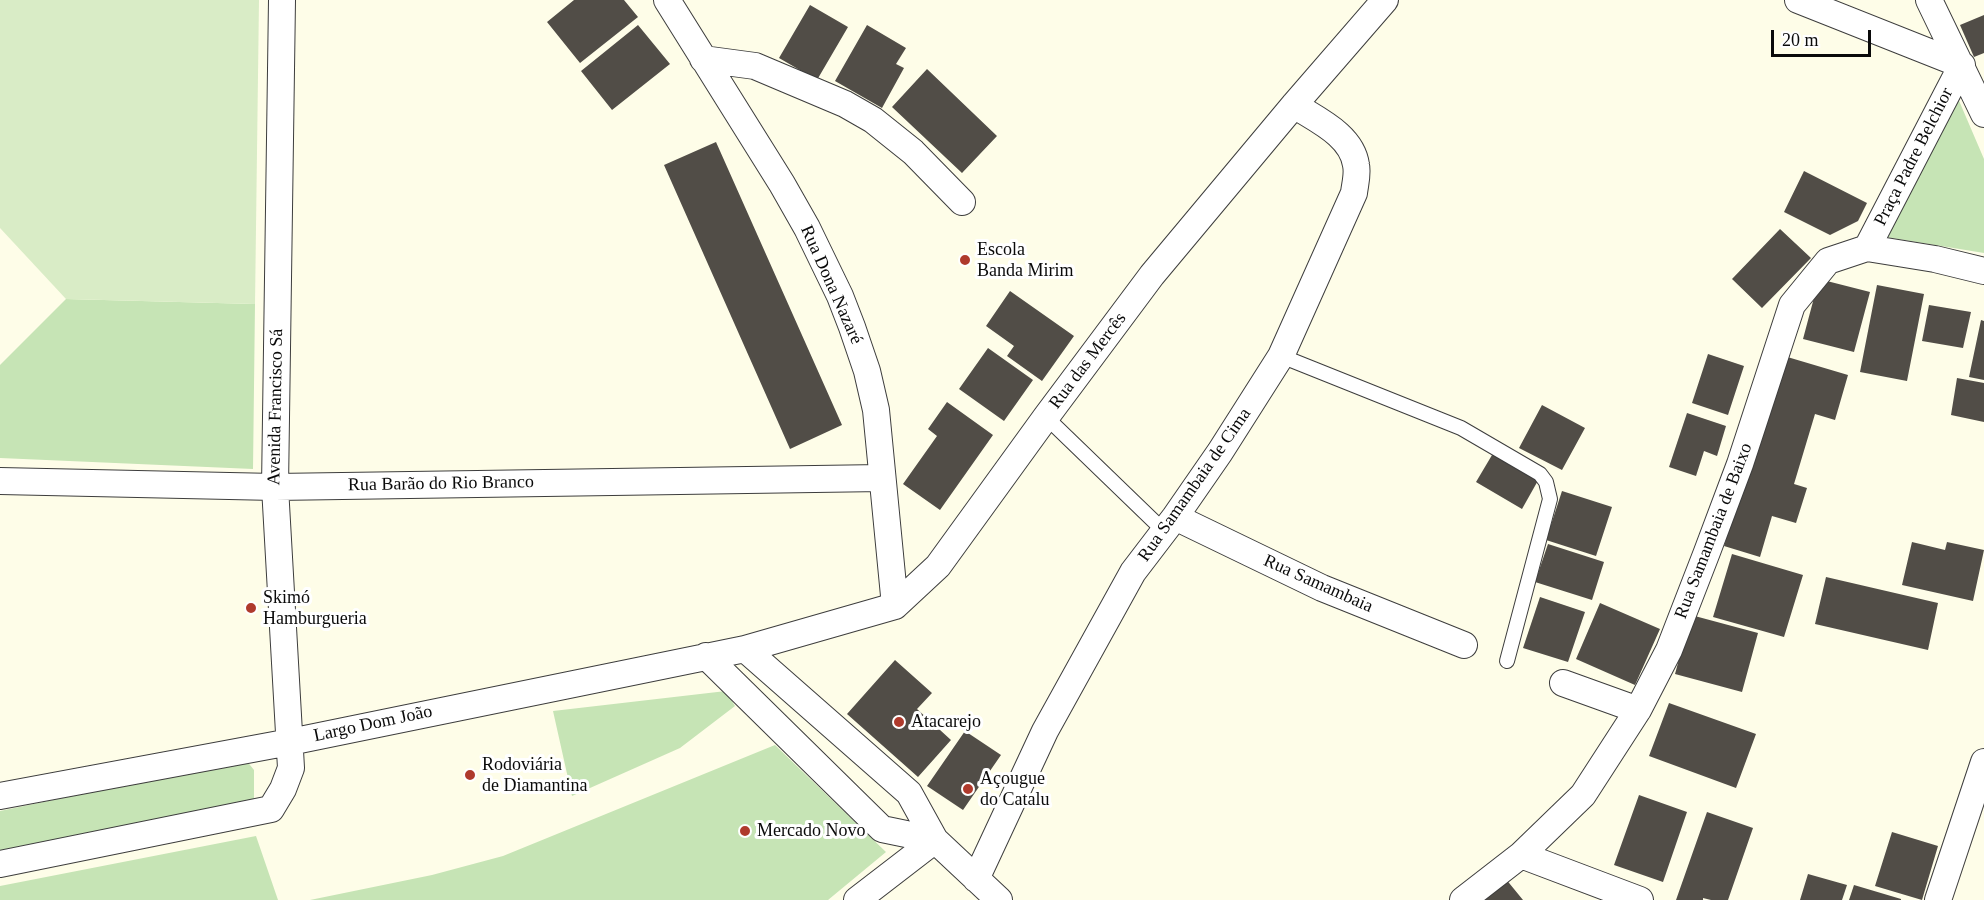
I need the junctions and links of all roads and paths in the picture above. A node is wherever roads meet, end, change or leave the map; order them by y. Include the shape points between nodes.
1 (282, 0) edge
2 (667, 0) edge
3 (1385, 0) edge
4 (1798, 0) edge
5 (1929, 0) edge
6 (703, 59) junction
7 (1962, 65) junction
8 (1294, 105) junction
9 (1984, 114) edge
10 (962, 202) dead end
11 (1867, 249) junction
12 (1984, 271) edge
13 (1281, 357) junction
14 (1046, 417) junction
15 (882, 478) junction
16 (0, 481) edge
17 (275, 487) junction
18 (1170, 524) junction
19 (895, 606) junction
20 (1464, 645) dead end
21 (745, 648) junction
22 (706, 656) junction
23 (1507, 661) dead end
24 (1563, 682) dead end
25 (1638, 710) junction
26 (290, 742) junction
27 (1984, 762) edge
28 (0, 796) edge
29 (935, 840) junction
30 (1521, 855) junction
31 (0, 864) edge
32 (976, 879) junction
33 (857, 900) edge
34 (999, 900) edge
35 (1463, 900) edge
36 (1640, 900) edge
37 (1938, 900) edge

1 - 17 street, Avenida Francisco Sá
2 - 6 street, Rua Dona Nazaré
3 - 8 street, Rua das Mercês
4 - 7 street
5 - 7 street
6 - 10 street via 755,66 873,120 913,152
6 - 15 street, Rua Dona Nazaré via 782,184 840,296 867,371 876,410
7 - 9 street
7 - 11 street, Praça Padre Belchior
8 - 13 street, Rua Samambaia de Cima via 1339,136 1351,148 1357,166 1354,193
8 - 14 street, Rua das Mercês via 1152,275
11 - 12 street, Rua Samambaia de Baixo
11 - 25 street, Rua Samambaia de Baixo via 1828,261 1792,305 1711,541 1669,650
13 - 18 street, Rua Samambaia de Cima
13 - 23 lane via 1461,428 1540,474 1546,482 1550,499
14 - 18 lane
14 - 19 street, Rua das Mercês via 938,566
15 - 17 street, Rua Barão do Rio Branco
15 - 19 street, Rua Dona Nazaré
16 - 17 street, Rua Barão do Rio Branco
17 - 26 street, Avenida Francisco Sá
18 - 20 street, Rua Samambaia
18 - 32 street, Rua Samambaia de Cima via 1133,572 1056,711
19 - 21 street, Rua das Mercês
21 - 22 street, Largo Dom João
21 - 29 street via 909,793
22 - 26 street, Largo Dom João
22 - 29 street via 882,829
24 - 25 street
25 - 30 street, Rua Samambaia de Baixo via 1583,795
26 - 28 street, Largo Dom João
26 - 31 street, Avenida Francisco Sá via 291,768 271,809
27 - 37 street
29 - 32 street
29 - 33 street
30 - 35 street, Rua Samambaia de Baixo
30 - 36 street
32 - 34 street

